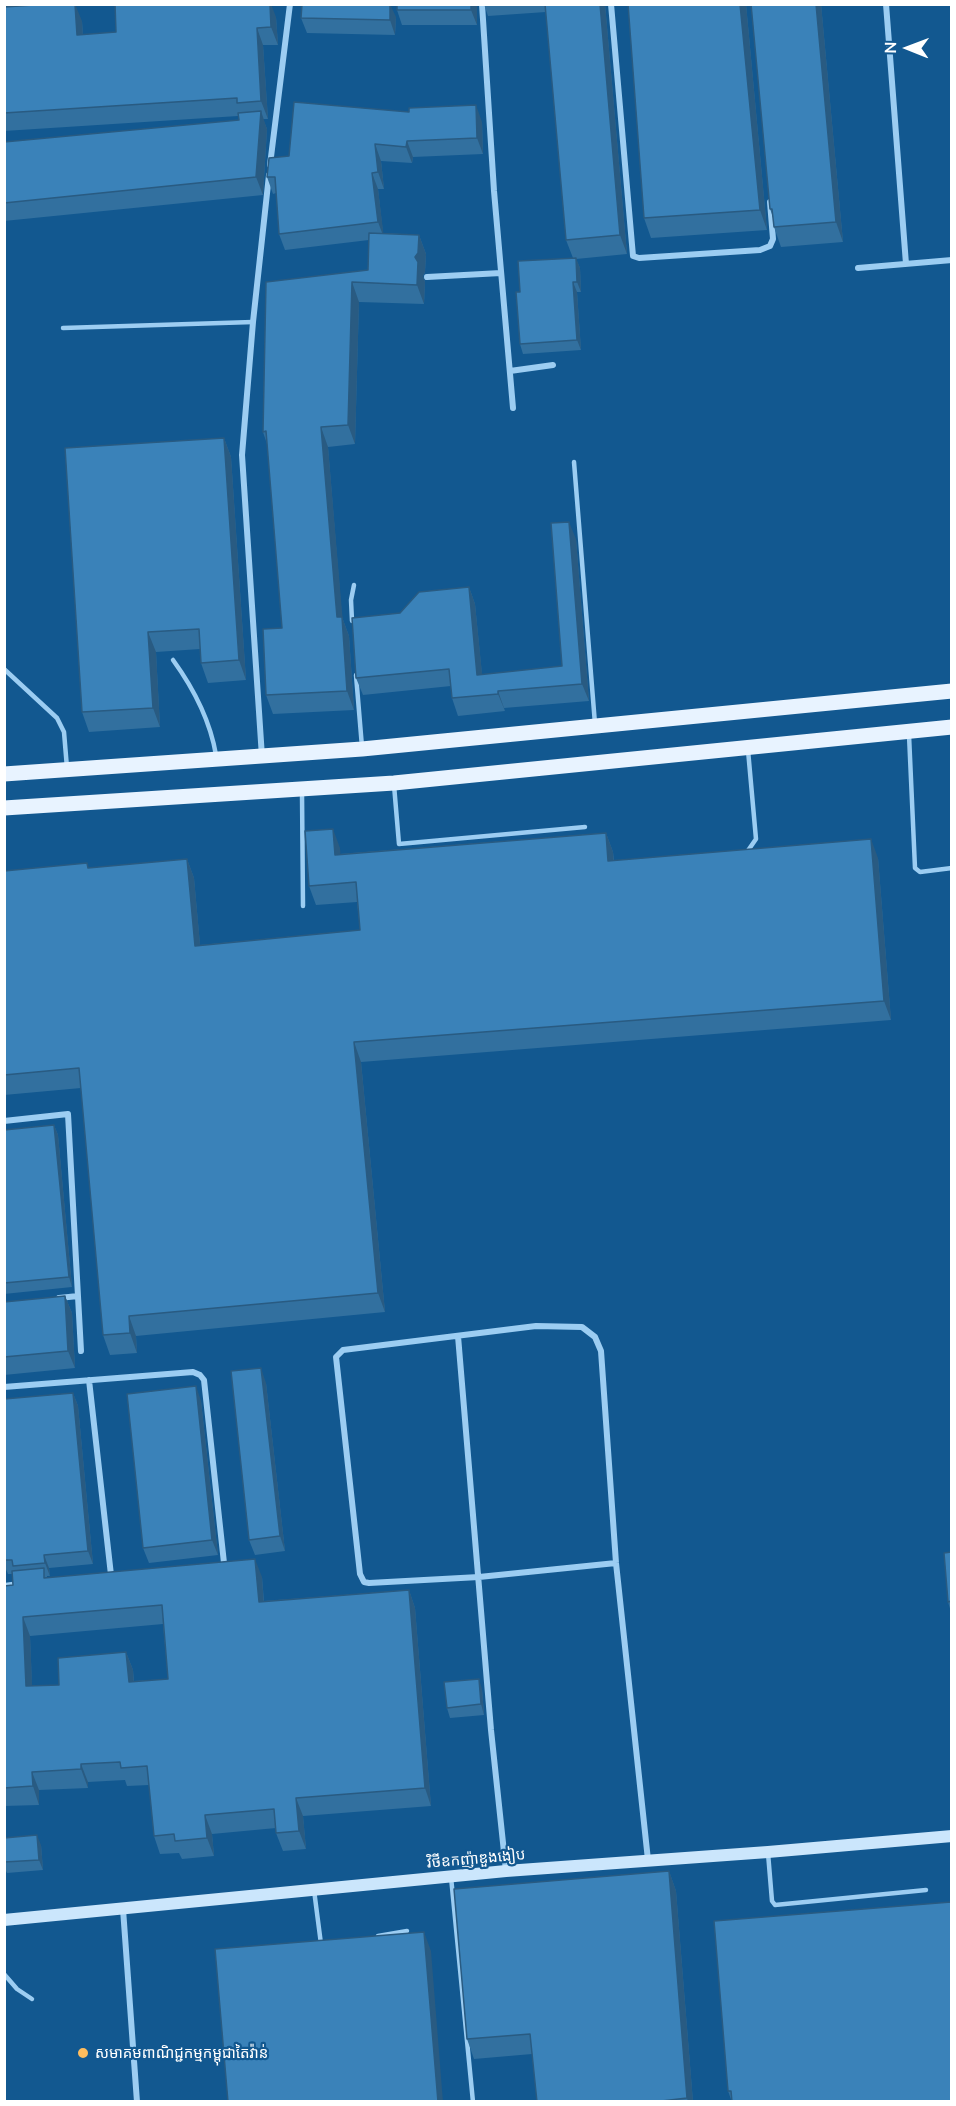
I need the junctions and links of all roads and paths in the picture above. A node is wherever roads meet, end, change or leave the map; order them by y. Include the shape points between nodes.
1 (290, 4) edge
2 (482, 4) edge
3 (611, 4) edge
4 (886, 4) edge
5 (276, 123) junction
6 (265, 124) dead end
7 (769, 192) edge
8 (951, 260) edge
9 (906, 264) junction
10 (858, 268) dead end
11 (501, 273) junction
12 (427, 277) dead end
13 (253, 322) junction
14 (63, 328) dead end
15 (553, 365) dead end
16 (510, 371) junction
17 (513, 408) dead end
18 (574, 462) dead end
19 (354, 585) dead end
20 (352, 623) edge
21 (173, 660) dead end
22 (4, 669) edge
23 (356, 669) edge
24 (951, 691) edge
25 (595, 727) junction
26 (951, 727) edge
27 (909, 732) junction
28 (748, 747) junction
29 (362, 749) junction
30 (262, 758) junction
31 (217, 761) junction
32 (67, 770) junction
33 (4, 774) edge
34 (394, 783) junction
35 (302, 790) junction
36 (4, 808) edge
37 (585, 827) dead end
38 (744, 856) edge
39 (951, 868) edge
40 (303, 906) dead end
41 (4, 1121) edge
42 (78, 1296) junction
43 (46, 1299) edge
44 (458, 1336) junction
45 (81, 1351) dead end
46 (89, 1380) junction
47 (4, 1387) edge
48 (235, 1562) edge
49 (224, 1563) junction
50 (616, 1563) junction
51 (212, 1564) edge
52 (122, 1573) edge
53 (111, 1575) junction
54 (99, 1576) edge
55 (479, 1577) junction
56 (28, 1583) edge
57 (4, 1586) edge
58 (951, 1836) edge
59 (768, 1852) junction
60 (648, 1860) junction
61 (506, 1871) junction
62 (451, 1876) junction
63 (314, 1889) junction
64 (926, 1890) dead end
65 (123, 1908) junction
66 (4, 1920) edge
67 (407, 1931) edge
68 (375, 1936) edge
69 (331, 1943) edge
70 (321, 1944) junction
71 (310, 1946) edge
72 (4, 1974) edge
73 (32, 1999) dead end
74 (137, 2102) edge
75 (473, 2102) edge

1 - 5 street
2 - 11 street
3 - 7 street via 633,256 760,250 770,246 773,239
4 - 9 street
5 - 6 street
5 - 13 street
8 - 9 street
9 - 10 street
11 - 12 street
11 - 16 street
13 - 14 lane
13 - 30 street via 242,455
15 - 16 street
16 - 17 street
18 - 25 lane
19 - 20 lane
21 - 31 lane via 204,711
22 - 32 lane via 57,718 64,732
23 - 29 lane
24 - 25 main road
25 - 29 main road
26 - 27 main road
27 - 28 main road
27 - 39 lane via 915,868 920,872
28 - 34 main road
28 - 38 lane via 756,839
29 - 30 main road
30 - 31 main road
31 - 32 main road
32 - 33 main road
34 - 35 main road
34 - 37 lane via 399,844
35 - 36 main road
35 - 40 lane
41 - 42 street via 68,1114
42 - 43 street
42 - 45 street
44 - 50 street via 536,1326 582,1327 595,1337 601,1351 604,1382
44 - 55 street
44 - 55 street via 343,1350 336,1357 336,1366 364,1582
46 - 47 street
46 - 49 street via 193,1371 204,1380
46 - 53 street
48 - 49 street
49 - 51 street
50 - 55 street
50 - 60 street
52 - 53 street
53 - 54 street
55 - 61 street
56 - 57 street
58 - 59 street, វិថីឧកញ៉ាឌួងងៀប
59 - 60 street, វិថីឧកញ៉ាឌួងងៀប
59 - 64 lane via 775,1905
60 - 61 street, វិថីឧកញ៉ាឌួងងៀប
61 - 62 street, វិថីឧកញ៉ាឌួងងៀប
62 - 63 street, វិថីឧកញ៉ាឌួងងៀប
62 - 75 lane
63 - 65 street, វិថីឧកញ៉ាឌួងងៀប
63 - 70 lane
65 - 66 street, វិថីឧកញ៉ាឌួងងៀប
65 - 74 street
67 - 68 lane
69 - 70 lane
70 - 71 lane
72 - 73 lane

